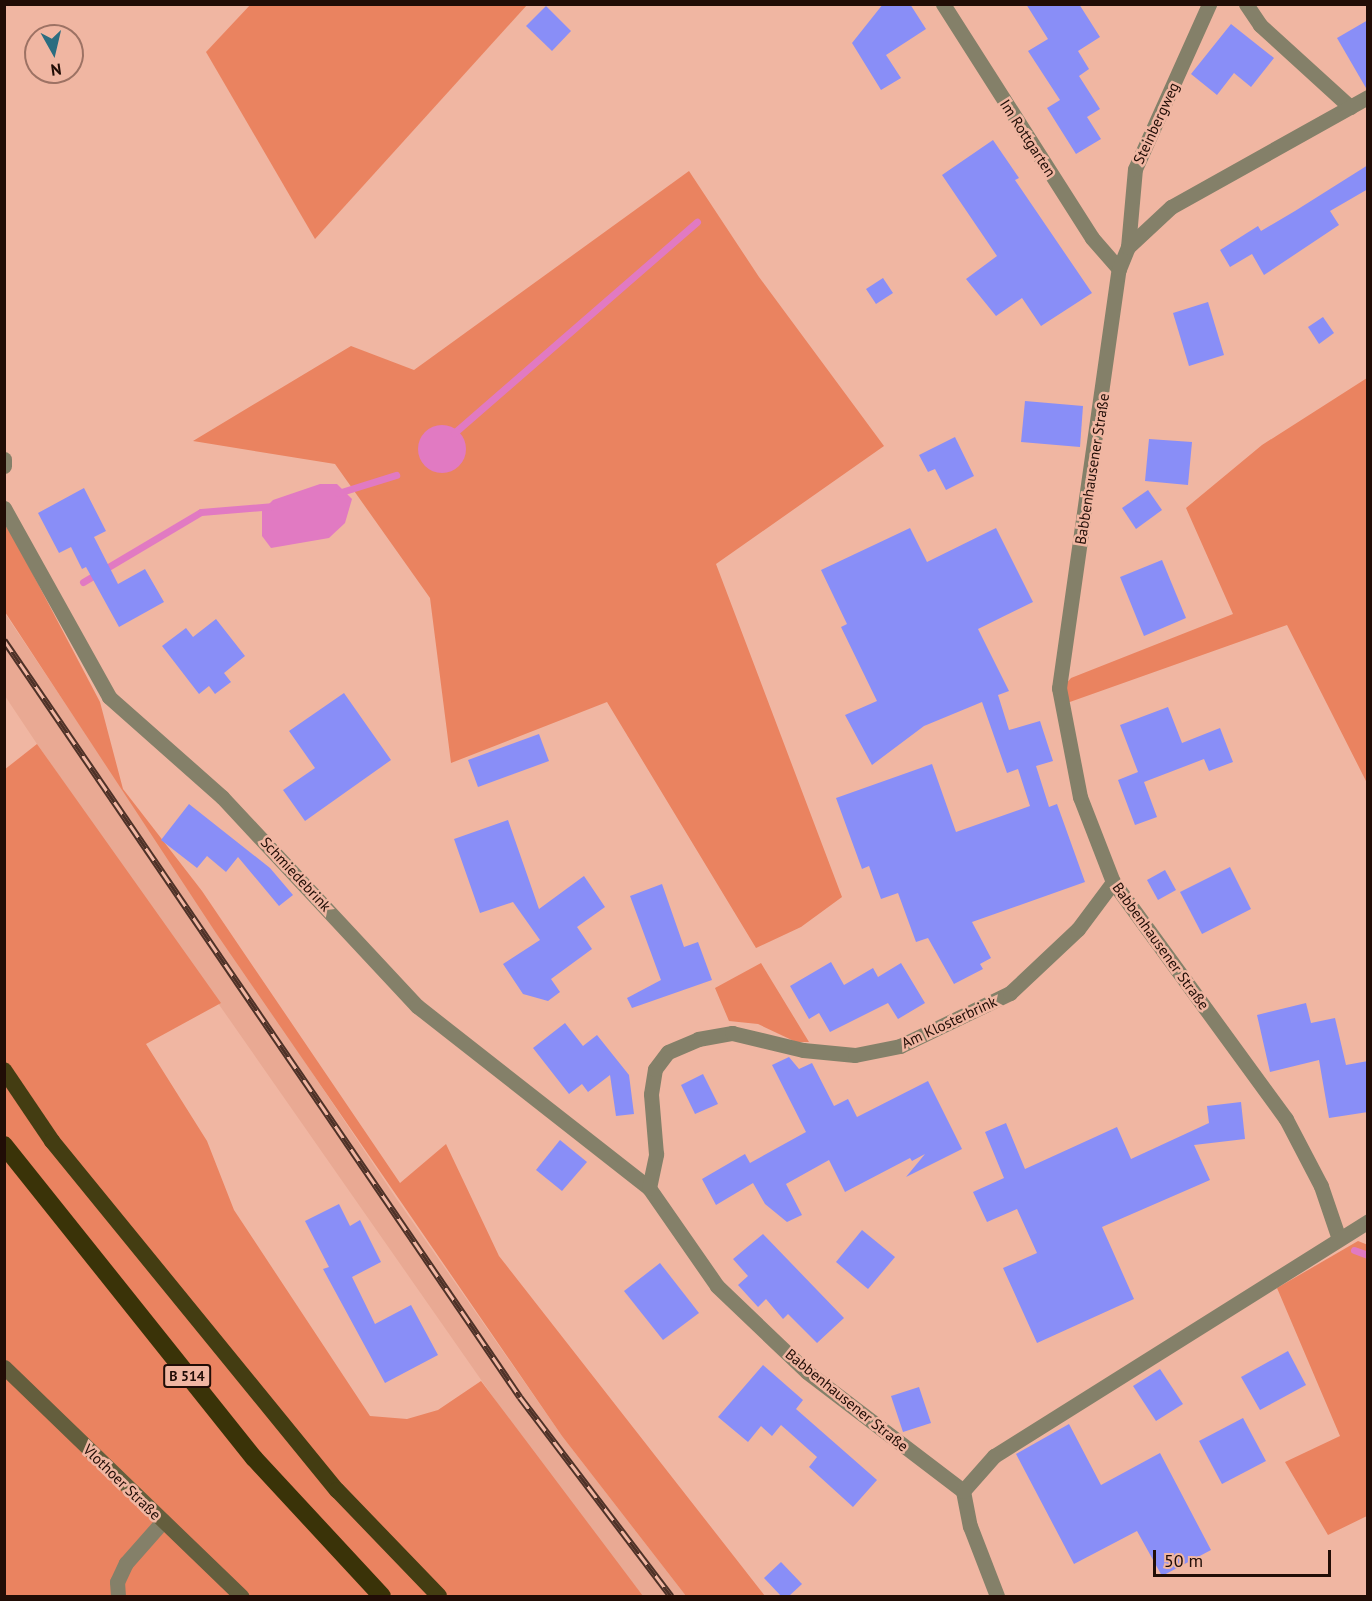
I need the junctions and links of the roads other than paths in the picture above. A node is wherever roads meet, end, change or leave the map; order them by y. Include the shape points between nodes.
1 (943, 4) edge
2 (1209, 4) edge
3 (1246, 4) edge
4 (1368, 97) edge
5 (1350, 107) junction
6 (1128, 247) junction
7 (1119, 269) junction
8 (4, 459) edge
9 (4, 466) edge
10 (4, 508) edge
11 (1113, 882) junction
12 (4, 1070) edge
13 (4, 1146) edge
14 (649, 1188) junction
15 (1368, 1221) edge
16 (1338, 1236) junction
17 (4, 1367) edge
18 (963, 1491) junction
19 (163, 1521) junction
20 (118, 1596) edge
21 (241, 1596) edge
22 (382, 1596) edge
23 (439, 1596) edge
24 (997, 1596) edge

1 - 7 street, Im Rottgarten via 1092,238
2 - 6 street, Steinbergweg via 1135,169
3 - 5 street via 1260,25
4 - 5 street, Babbenhausener Straße
5 - 6 street, Babbenhausener Straße via 1171,207
6 - 7 street, Babbenhausener Straße
7 - 11 street, Babbenhausener Straße via 1059,688 1080,797
8 - 9 street
10 - 14 street, Schmiedebrink via 109,697 230,806 417,1006
11 - 14 street, Am Klosterbrink via 1078,929 1010,993 900,1046 855,1055 803,1050 732,1033 698,1039 668,1052 655,1069 651,1094 656,1154
11 - 16 street, Babbenhausener Straße via 1286,1119 1321,1186
12 - 23 highway, B 514 via 52,1141 337,1490
13 - 22 highway, B 514 via 254,1458
14 - 18 street, Babbenhausener Straße via 717,1286 807,1372
15 - 16 street
16 - 18 street via 994,1456
17 - 19 main road, Vlothoer Straße
18 - 24 street via 970,1526
19 - 20 street via 126,1563 117,1582
19 - 21 main road, Vlothoer Straße

